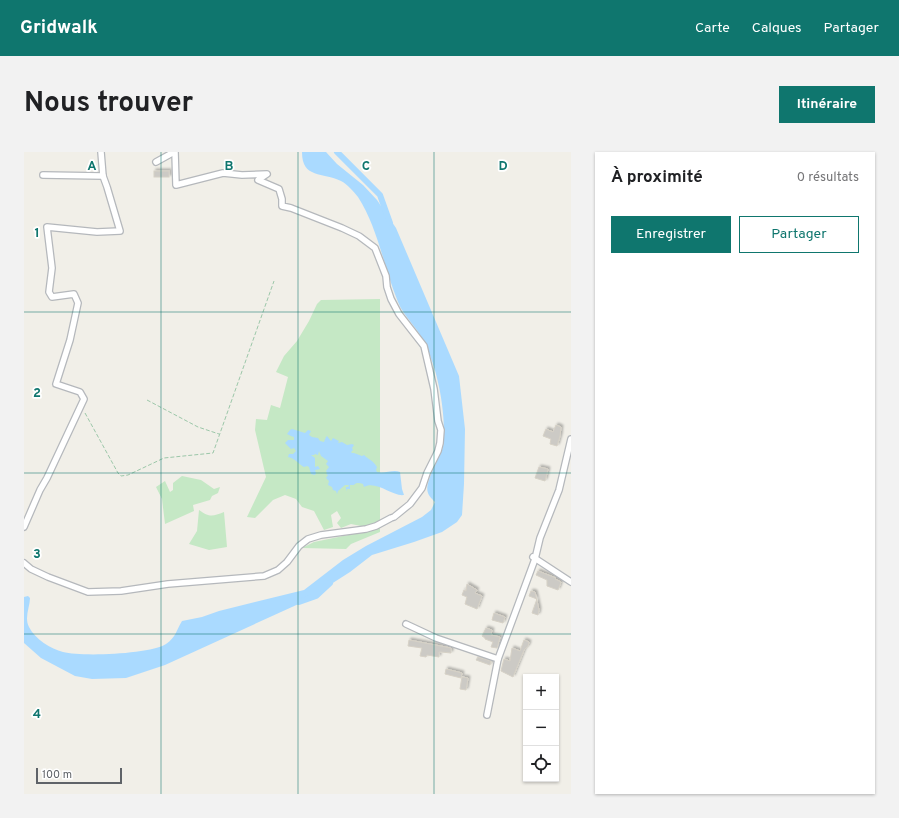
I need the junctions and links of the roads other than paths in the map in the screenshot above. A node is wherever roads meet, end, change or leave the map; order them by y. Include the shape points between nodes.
1 (102, 152) edge
2 (174, 152) edge
3 (156, 162) dead end
4 (43, 175) dead end
5 (102, 176) junction
6 (571, 439) edge
7 (24, 527) edge
8 (533, 558) junction
9 (24, 563) edge
10 (571, 582) edge
11 (406, 624) dead end
12 (498, 659) junction
13 (487, 715) dead end

1 - 5 street
2 - 3 street
2 - 9 street via 176,184 223,173 267,174 258,180 279,189 282,206 342,228 375,248 391,298 399,314 424,346 441,430 438,451 422,488 410,504 394,517 366,529 308,539 278,570 264,576 88,592 48,577
4 - 5 street
5 - 7 street via 120,230 97,232 47,227 52,268 49,292 52,296 74,294 78,303 56,384 80,392 84,399
6 - 8 street via 559,490
8 - 10 street
8 - 12 street
11 - 12 street via 436,638
12 - 13 street

